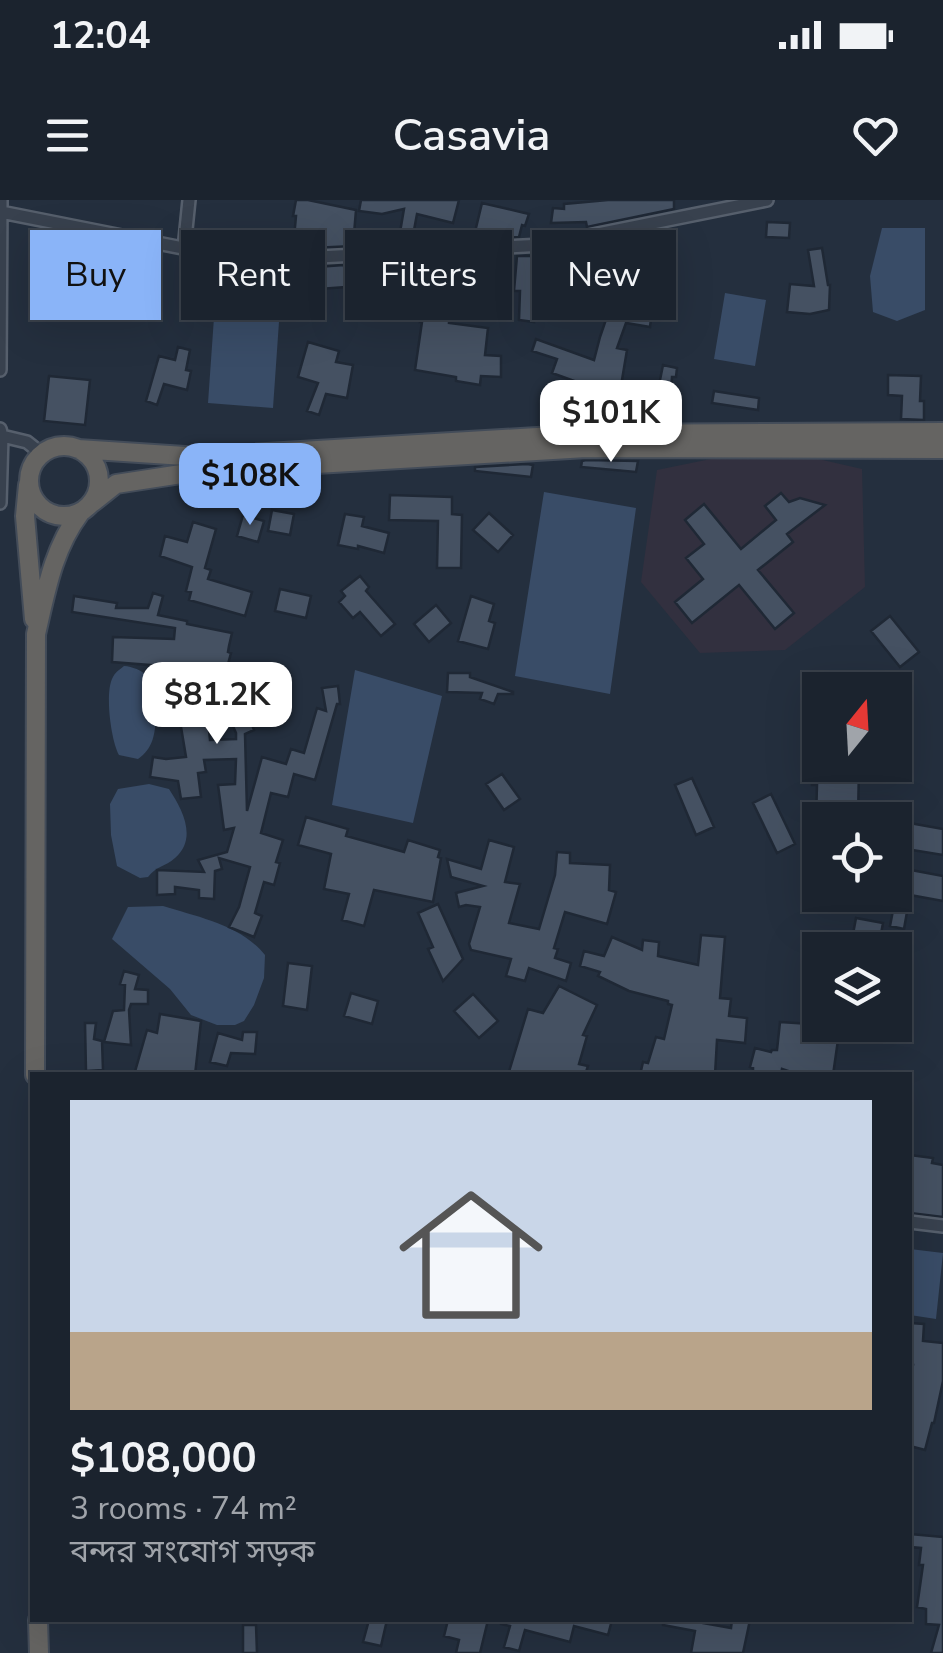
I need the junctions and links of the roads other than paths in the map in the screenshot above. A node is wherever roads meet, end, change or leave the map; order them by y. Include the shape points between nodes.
1 (2, 200) edge
2 (189, 200) edge
3 (767, 200) edge
4 (1, 212) edge
5 (186, 230) edge
6 (181, 247) edge
7 (325, 257) edge
8 (0, 370) edge
9 (943, 432) edge
10 (1, 433) edge
11 (78, 449) junction
12 (943, 449) edge
13 (42, 454) junction
14 (30, 476) junction
15 (0, 503) edge
16 (86, 508) junction
17 (36, 634) junction
18 (35, 1072) edge
19 (912, 1222) edge
20 (943, 1226) edge
21 (38, 1622) edge
22 (38, 1653) edge

1 - 4 street
2 - 5 street
3 - 7 street via 543,245
4 - 6 street
4 - 8 street
9 - 11 highway via 586,434 200,458
10 - 13 street
10 - 15 street
11 - 13 highway via 60,446
11 - 16 highway via 98,473
12 - 16 highway via 586,448 220,470 116,484
13 - 14 highway
14 - 16 highway via 39,506 58,516
14 - 17 highway via 25,516
16 - 17 highway via 52,562
17 - 18 highway
19 - 20 street
21 - 22 highway

